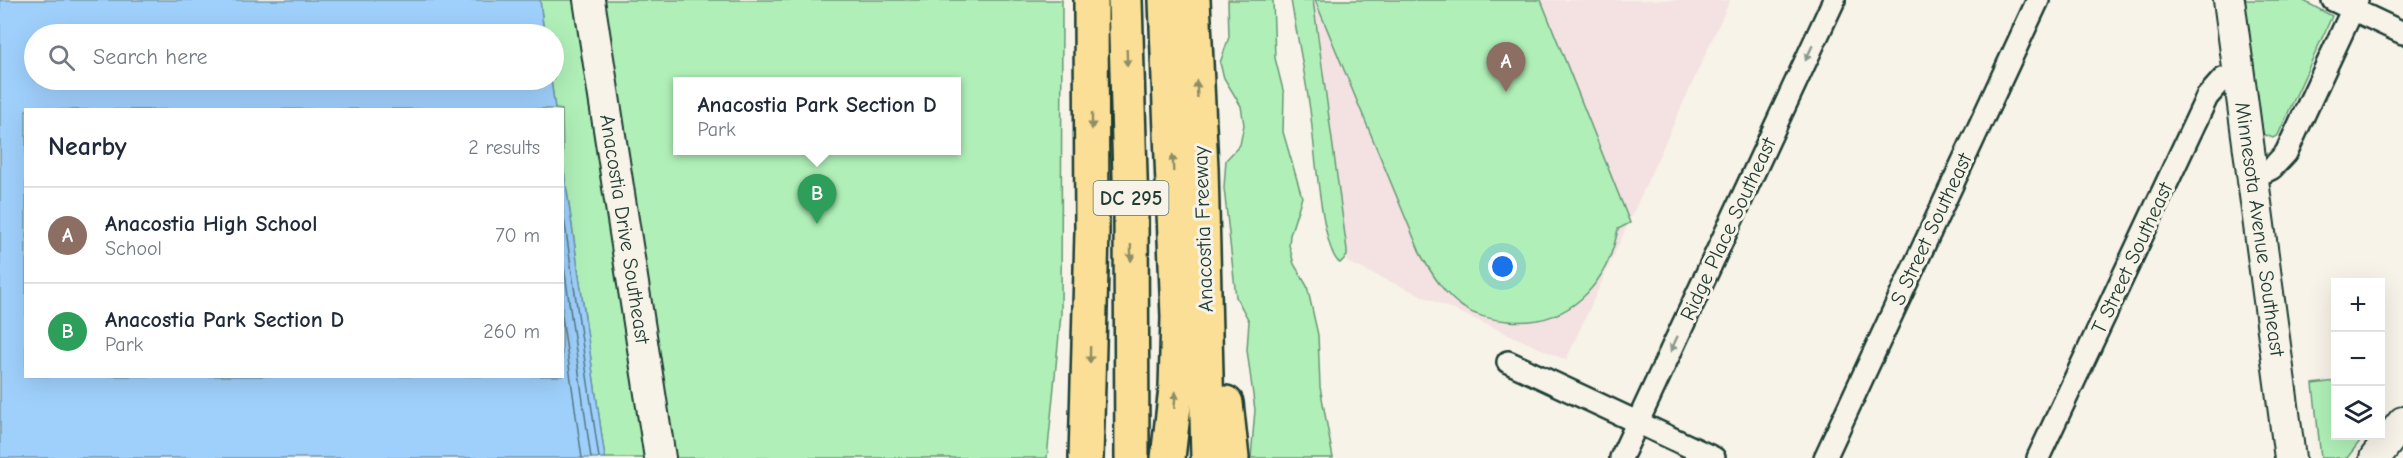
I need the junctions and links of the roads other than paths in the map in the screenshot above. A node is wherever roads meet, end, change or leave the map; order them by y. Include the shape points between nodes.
1 (589, 0) edge
2 (1091, 0) edge
3 (1125, 0) edge
4 (1166, 0) edge
5 (1193, 0) edge
6 (1834, 0) edge
7 (2038, 0) edge
8 (2229, 0) edge
9 (2332, 0) edge
10 (2355, 5) edge
11 (2403, 33) edge
12 (2240, 73) junction
13 (1201, 168) junction
14 (2254, 177) junction
15 (1508, 362) dead end
16 (1638, 422) junction
17 (2403, 422) edge
18 (1086, 448) edge
19 (660, 458) edge
20 (1132, 458) edge
21 (1168, 458) edge
22 (1208, 458) edge
23 (1232, 458) edge
24 (1621, 458) edge
25 (1714, 458) edge
26 (1825, 458) edge
27 (2038, 458) edge
28 (2290, 458) edge
29 (2375, 458) edge

1 - 19 main road, Anacostia Drive Southeast
2 -> 18 highway via 1092,232
3 -> 20 highway, DC 295
21 -> 4 highway via 1178,317
13 -> 5 highway, Anacostia Freeway
6 -> 16 street, Ridge Place Southeast
7 - 26 street, S Street Southeast
8 - 12 main road, Minnesota Avenue Southeast
9 - 10 street
10 - 11 street
10 - 14 street via 2286,153 2272,168
12 - 14 main road, Minnesota Avenue Southeast
12 - 27 street, T Street Southeast via 2223,79 2207,97
13 - 22 highway, Anacostia Freeway
13 - 23 highway
14 - 28 main road, Minnesota Avenue Southeast
15 - 16 street
16 - 24 street, Ridge Place Southeast
16 - 25 street
17 - 29 main road

